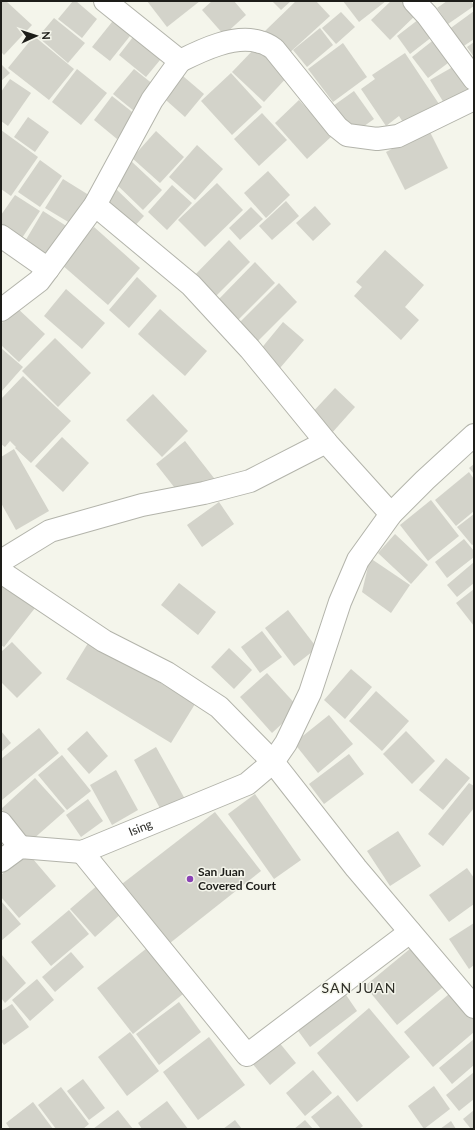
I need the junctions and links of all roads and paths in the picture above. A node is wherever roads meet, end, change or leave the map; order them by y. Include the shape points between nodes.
1 (105, 1) edge
2 (414, 1) edge
3 (180, 61) junction
4 (474, 79) edge
5 (474, 99) edge
6 (95, 205) junction
7 (1, 236) edge
8 (48, 269) junction
9 (1, 310) edge
10 (474, 435) edge
11 (326, 442) junction
12 (391, 514) junction
13 (1, 561) edge
14 (1, 572) edge
15 (273, 762) junction
16 (1, 823) edge
17 (20, 846) junction
18 (82, 852) junction
19 (1, 861) edge
20 (410, 932) junction
21 (474, 1008) edge

1 - 3 street
2 - 4 street
3 - 5 street via 206,48 243,39 261,42 274,49 337,127 347,135 377,139 398,136
3 - 6 street via 152,100
6 - 8 street
6 - 11 street via 191,285 250,349
7 - 8 street
8 - 9 street via 39,281
10 - 12 street, Ising
11 - 12 street
11 - 13 street via 250,481 142,505 50,531
12 - 15 street, Ising via 358,560 340,602 310,693 286,743
14 - 15 street via 104,641 167,673 219,707
15 - 18 street, Ising via 247,784
15 - 20 street
16 - 17 street
17 - 18 street, Ising
17 - 19 street
18 - 20 street via 248,1055
20 - 21 street

